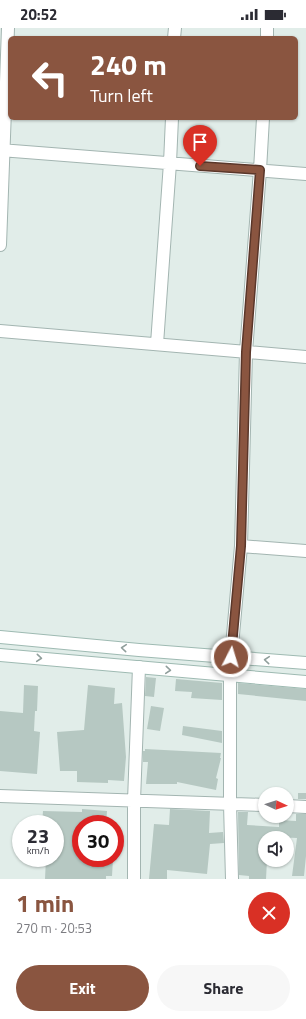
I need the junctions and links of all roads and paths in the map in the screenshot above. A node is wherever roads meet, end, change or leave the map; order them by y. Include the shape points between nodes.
1 (8, 28) edge
2 (172, 120) edge
3 (263, 120) edge
4 (2, 150) edge
5 (170, 163) junction
6 (260, 170) junction
7 (306, 174) edge
8 (0, 245) edge
9 (0, 331) edge
10 (156, 344) junction
11 (246, 352) junction
12 (306, 357) edge
13 (241, 546) junction
14 (306, 551) edge
15 (0, 637) edge
16 (0, 655) edge
17 (231, 657) junction
18 (306, 663) edge
19 (139, 668) junction
20 (230, 675) junction
21 (306, 682) edge
22 (0, 796) edge
23 (134, 801) junction
24 (230, 804) junction
25 (258, 805) edge
26 (294, 806) edge
27 (306, 807) edge
28 (134, 879) edge
29 (232, 879) edge

1 - 4 street
2 - 5 street
3 - 6 street
4 - 5 street
4 - 8 street
5 - 6 street
5 - 10 street
6 - 7 street
6 - 11 street
9 - 10 street
10 - 11 street
11 - 12 street
11 - 13 street
13 - 14 street
13 - 17 street
17 -> 15 street
16 -> 19 street
18 -> 17 street
19 -> 20 street
19 - 23 street
20 - 21 street
20 - 24 street
22 - 23 street
23 - 24 street
23 - 28 street
24 - 25 street
24 - 29 street
26 - 27 street

